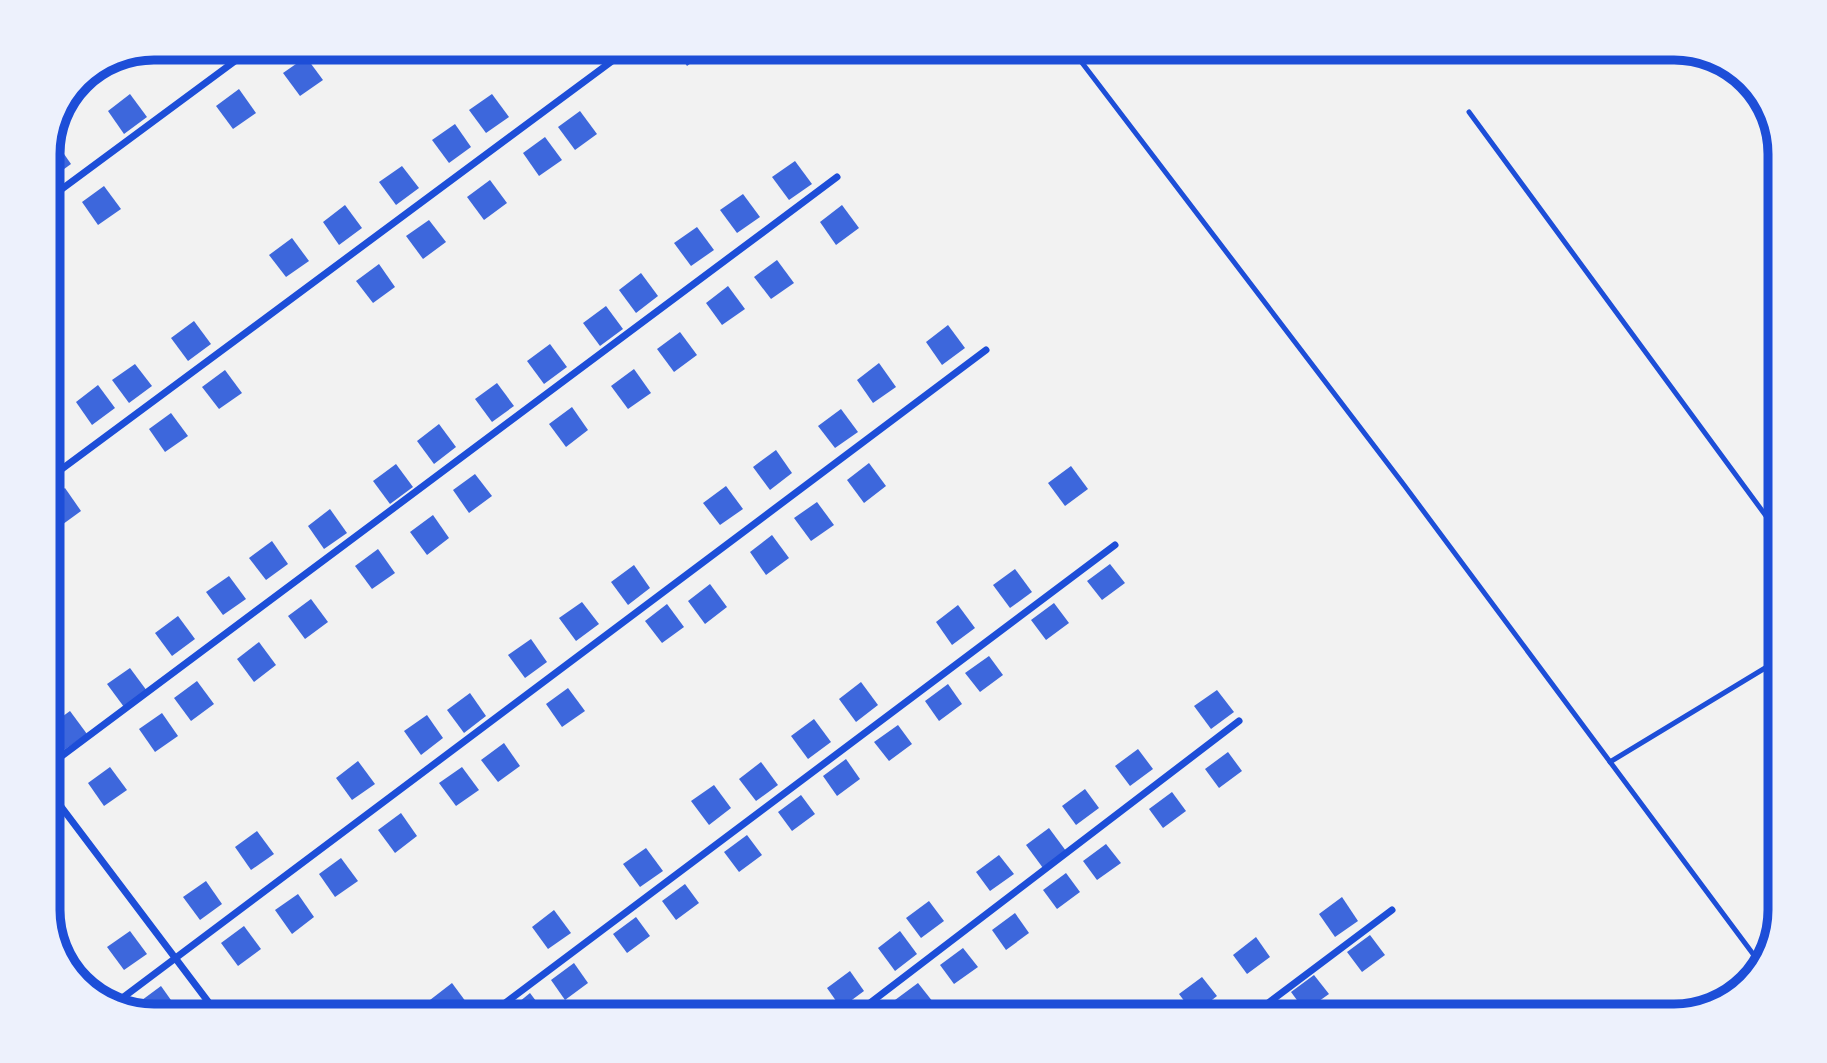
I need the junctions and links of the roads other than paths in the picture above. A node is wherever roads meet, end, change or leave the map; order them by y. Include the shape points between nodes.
1 (237, 60) edge
2 (613, 60) edge
3 (1080, 60) edge
4 (1469, 112) dead end
5 (837, 177) dead end
6 (60, 191) edge
7 (986, 350) dead end
8 (60, 470) edge
9 (1767, 518) edge
10 (1115, 545) dead end
11 (1768, 666) edge
12 (1239, 721) dead end
13 (60, 757) edge
14 (1610, 762) junction
15 (60, 805) edge
16 (1391, 910) dead end
17 (1755, 956) edge
18 (176, 957) junction
19 (123, 998) edge
20 (210, 1004) edge
21 (504, 1004) edge
22 (869, 1004) edge
23 (1267, 1004) edge

1 - 6 street
2 - 8 street
3 - 14 lane
4 - 9 lane
5 - 13 street
7 - 18 street
10 - 21 street
11 - 14 lane
12 - 22 street
14 - 17 lane
15 - 18 street
16 - 23 street
18 - 19 street
18 - 20 street

